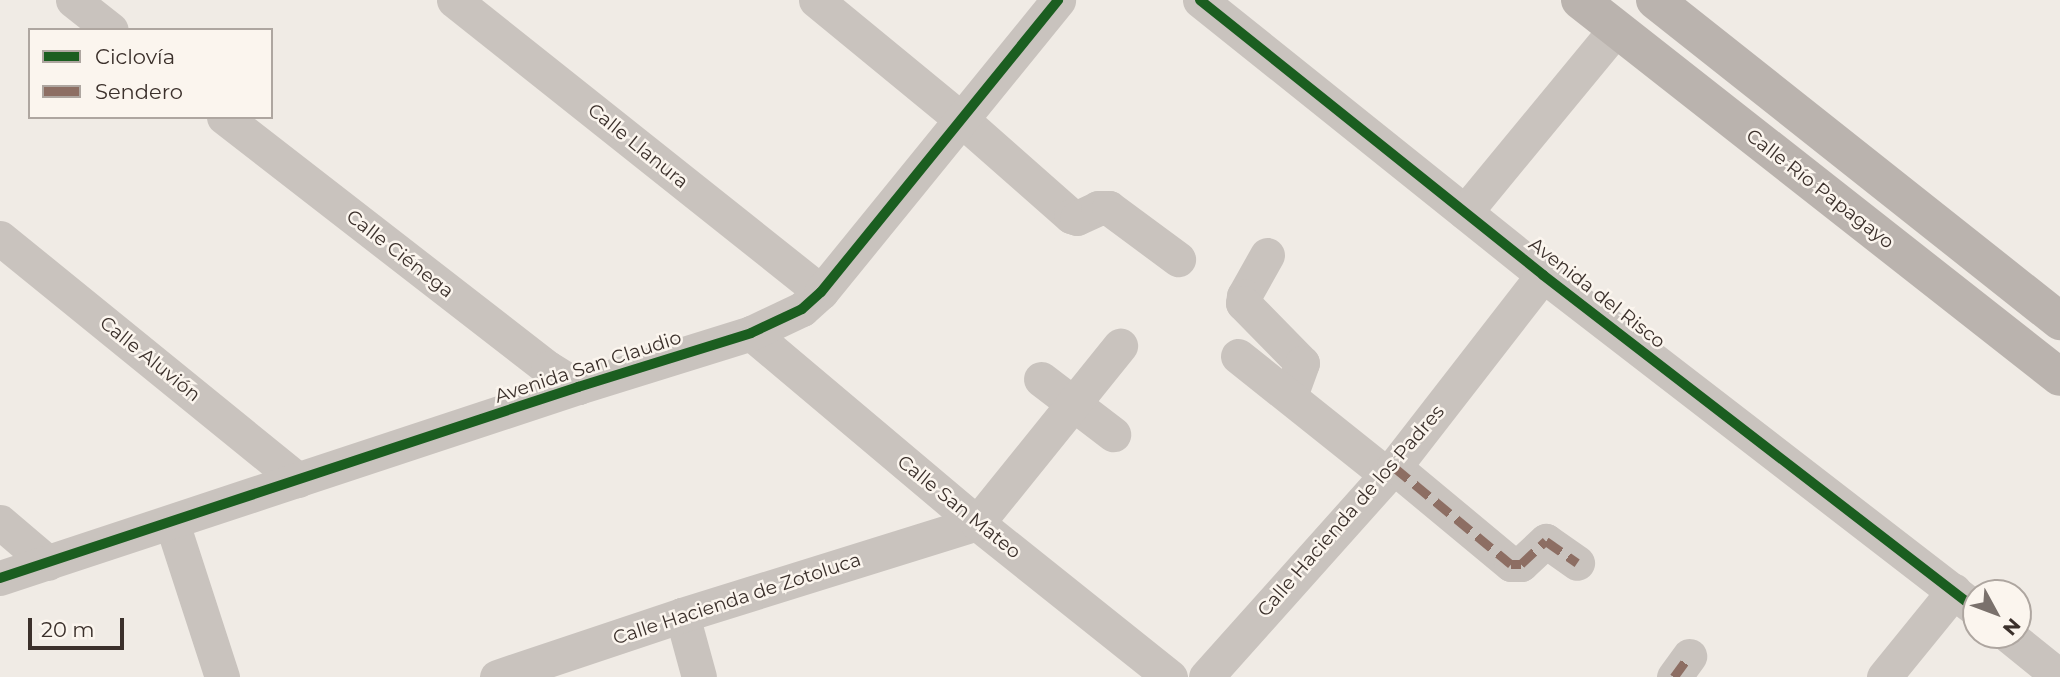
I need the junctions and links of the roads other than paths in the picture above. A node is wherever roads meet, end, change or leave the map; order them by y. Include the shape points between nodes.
1 (72, 0) edge
2 (454, 0) edge
3 (816, 0) edge
4 (1058, 0) edge
5 (1200, 0) edge
6 (1580, 0) edge
7 (1655, 0) edge
8 (108, 28) edge
9 (1616, 29) junction
10 (227, 119) edge
11 (962, 120) junction
12 (1465, 212) junction
13 (0, 238) edge
14 (1268, 255) dead end
15 (1178, 258) dead end
16 (1543, 275) junction
17 (821, 292) junction
18 (2060, 321) edge
19 (751, 333) junction
20 (1120, 346) dead end
21 (1238, 356) dead end
22 (2060, 377) edge
23 (1041, 379) dead end
24 (578, 387) junction
25 (1290, 396) junction
26 (1071, 403) junction
27 (1113, 434) dead end
28 (1391, 470) junction
29 (298, 480) junction
30 (0, 522) edge
31 (172, 523) junction
32 (977, 523) junction
33 (48, 563) junction
34 (1577, 563) dead end
35 (0, 578) edge
36 (1962, 598) edge
37 (1962, 603) edge
38 (682, 615) junction
39 (2025, 649) edge
40 (222, 677) edge
41 (497, 677) edge
42 (699, 677) edge
43 (1170, 677) edge
44 (1206, 677) edge
45 (1884, 677) edge
46 (2060, 677) edge

1 - 8 street
2 - 17 street, Calle Llanura
3 - 11 street
4 - 11 street, Avenida San Claudio
5 - 12 street, Avenida del Risco
6 - 9 main road, Calle Río Papagayo
7 - 18 main road
9 - 12 street
9 - 22 main road, Calle Río Papagayo
10 - 24 street, Calle Ciénega
11 - 15 street via 1071,216 1109,208
11 - 17 street, Avenida San Claudio
12 - 16 street, Avenida del Risco
13 - 29 street, Calle Aluvión
14 - 25 street via 1243,303 1302,363
16 - 28 street, Calle Hacienda de los Padres
16 - 36 street, Avenida del Risco
17 - 19 street, Avenida San Claudio via 802,309
19 - 24 street, Avenida San Claudio
19 - 32 street, Calle San Mateo
20 - 26 street
21 - 25 street
23 - 26 street
24 - 29 street, Avenida San Claudio
25 - 28 street
26 - 27 street
26 - 32 street
28 - 34 street via 1516,566 1546,541
28 - 44 street, Calle Hacienda de los Padres
29 - 31 street, Avenida San Claudio
30 - 33 street
31 - 33 street, Avenida San Claudio
31 - 40 street
32 - 38 street, Calle Hacienda de Zotoluca
32 - 43 street, Calle San Mateo
33 - 35 street, Avenida San Claudio
37 - 45 street
38 - 41 street, Calle Hacienda de Zotoluca
38 - 42 street
39 - 46 street

